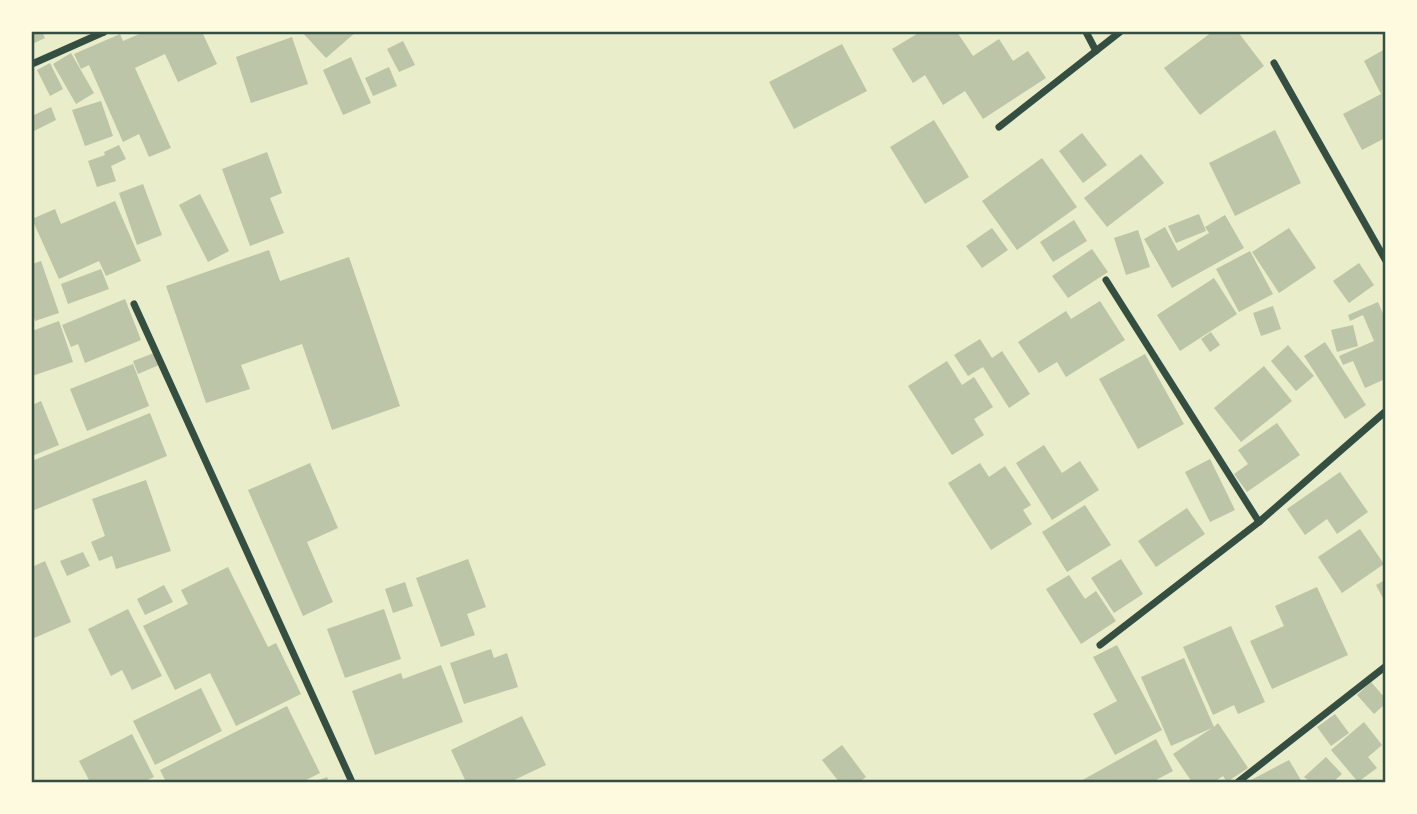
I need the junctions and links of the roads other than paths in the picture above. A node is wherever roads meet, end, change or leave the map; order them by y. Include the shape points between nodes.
1 (104, 32) edge
2 (1086, 32) edge
3 (1120, 32) edge
4 (1096, 51) junction
5 (1274, 63) dead end
6 (32, 64) edge
7 (999, 127) dead end
8 (1385, 261) edge
9 (1106, 280) dead end
10 (134, 304) dead end
11 (1385, 411) edge
12 (1259, 522) junction
13 (1100, 645) dead end
14 (1385, 666) edge
15 (352, 782) edge
16 (1238, 782) edge

1 - 6 street
2 - 4 street
3 - 4 street
4 - 7 street
5 - 8 street
9 - 12 street
10 - 15 street
11 - 12 street
12 - 13 street
14 - 16 street

